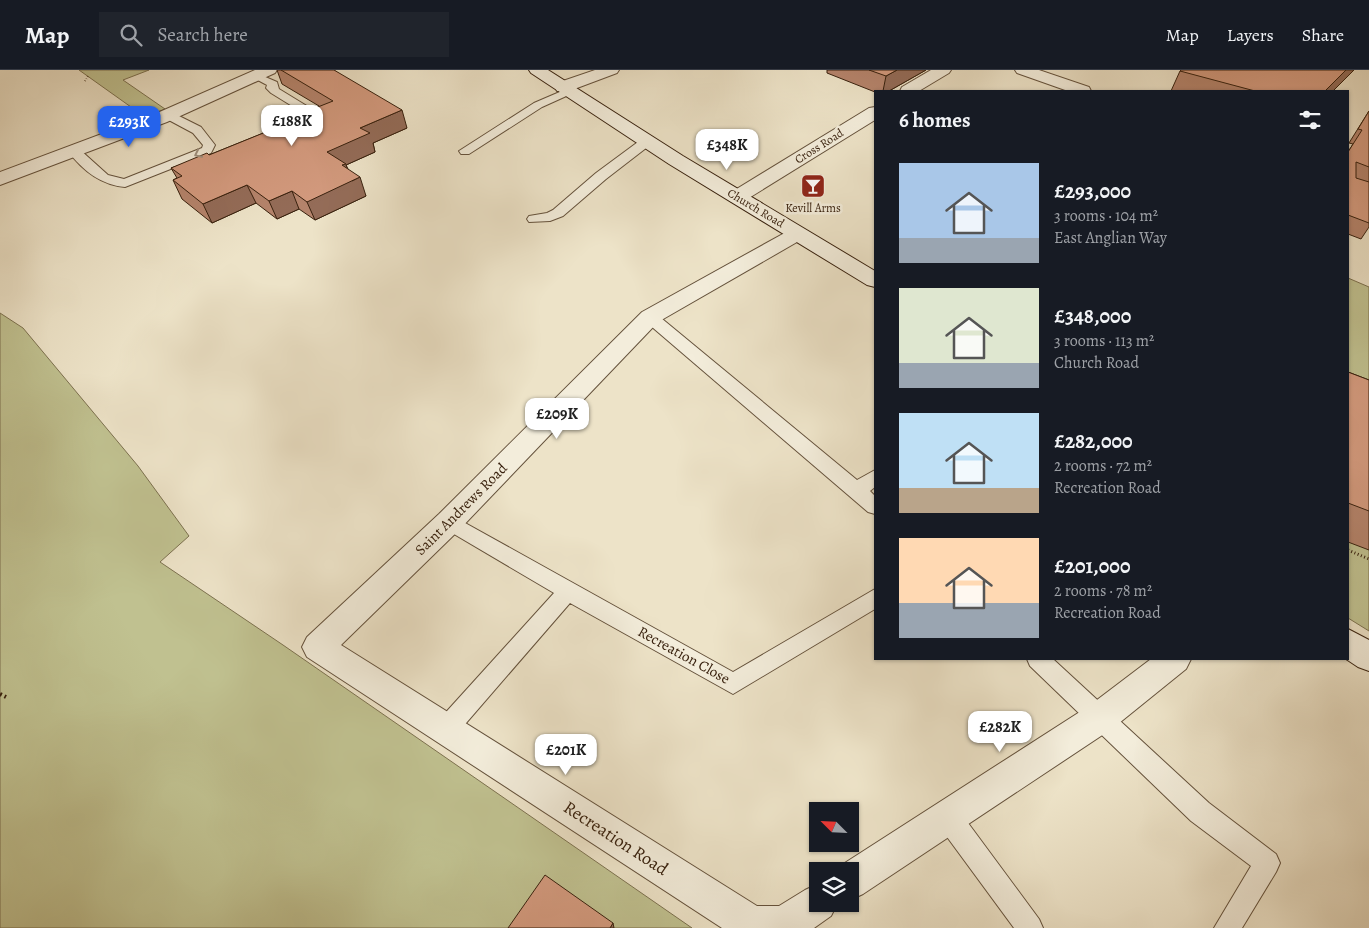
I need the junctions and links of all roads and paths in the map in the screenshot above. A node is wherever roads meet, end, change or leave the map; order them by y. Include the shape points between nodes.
1 (537, 70) edge
2 (611, 70) edge
3 (943, 70) edge
4 (1023, 70) edge
5 (262, 73) edge
6 (88, 76) dead end
7 (85, 81) dead end
8 (566, 89) junction
9 (910, 90) edge
10 (1080, 90) edge
11 (310, 111) edge
12 (874, 113) edge
13 (169, 115) junction
14 (646, 142) junction
15 (74, 151) junction
16 (465, 151) dead end
17 (1, 177) edge
18 (737, 197) junction
19 (534, 218) dead end
20 (797, 234) junction
21 (874, 279) edge
22 (650, 318) junction
23 (874, 478) edge
24 (857, 490) junction
25 (874, 506) edge
26 (449, 522) junction
27 (1349, 550) edge
28 (1369, 559) edge
29 (568, 591) junction
30 (874, 599) edge
31 (1349, 644) edge
32 (318, 647) joint
33 (1369, 657) edge
34 (1039, 660) edge
35 (1174, 660) edge
36 (0, 694) edge
37 (6, 697) dead end
38 (1101, 717) junction
39 (446, 729) junction
40 (948, 818) junction
41 (859, 876) edge
42 (809, 909) edge
43 (1030, 928) edge
44 (1226, 928) edge

1 - 8 street, Church Road
2 - 8 street
3 - 9 street
4 - 10 street
5 - 11 lane via 275,91
5 - 13 street
6 - 7 path
8 - 14 street, Church Road
8 - 16 lane
12 - 18 street, Cross Road
13 - 15 street
13 -> 15 lane via 197,130 209,145 207,150 125,183 106,181
14 - 18 street, Church Road
14 - 19 lane via 558,213
15 - 17 street
18 - 20 street, Church Road
20 - 21 street, Church Road
20 - 22 street, Saint Andrews Road
22 - 24 lane
22 - 26 street, Saint Andrews Road
23 - 24 lane
24 - 25 lane
26 - 29 lane, Recreation Close
26 - 32 street, Saint Andrews Road
27 - 28 path
29 - 30 lane, Recreation Close via 733,684
29 - 39 lane
31 - 33 street
32 - 39 street, Recreation Road
34 - 38 lane
35 - 38 street
36 - 37 path
38 - 40 street
38 - 44 lane via 1200,812 1267,863
39 - 42 street, Recreation Road via 752,925 784,925
40 - 41 street
40 - 43 lane

